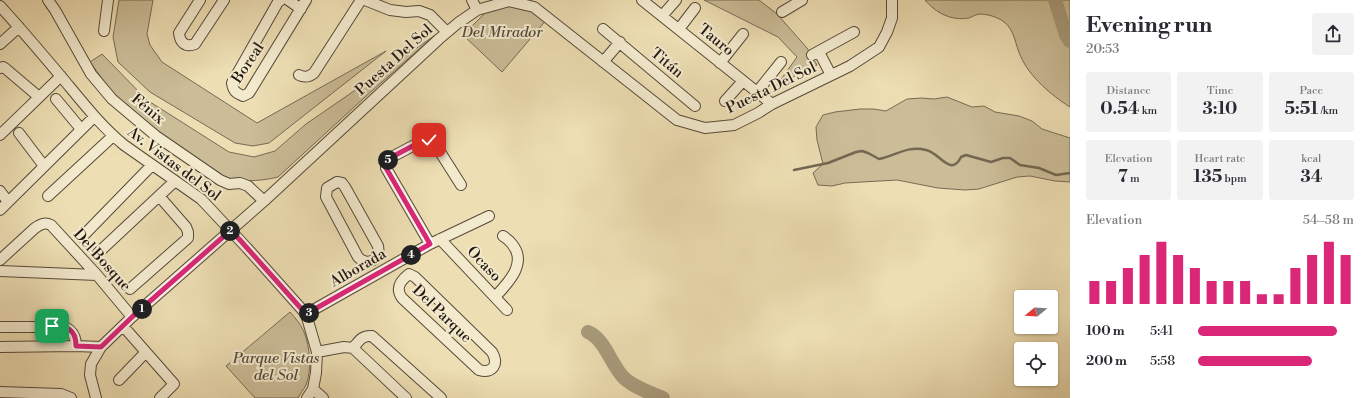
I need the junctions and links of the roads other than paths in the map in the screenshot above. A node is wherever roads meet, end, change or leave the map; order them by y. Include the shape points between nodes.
1 (48, 0) edge
2 (108, 0) edge
3 (200, 0) edge
4 (224, 0) edge
5 (281, 0) edge
6 (288, 0) edge
7 (361, 0) edge
8 (365, 0) edge
9 (472, 0) edge
10 (642, 0) edge
11 (676, 0) edge
12 (802, 0) edge
13 (892, 0) edge
14 (303, 4) edge
15 (0, 6) edge
16 (695, 8) dead end
17 (477, 10) junction
18 (782, 12) dead end
19 (662, 16) junction
20 (20, 27) junction
21 (603, 29) dead end
22 (679, 29) junction
23 (104, 31) dead end
24 (447, 32) junction
25 (854, 32) dead end
26 (743, 34) dead end
27 (620, 42) junction
28 (0, 44) edge
29 (603, 62) junction
30 (781, 62) dead end
31 (720, 63) junction
32 (0, 68) edge
33 (299, 75) dead end
34 (831, 75) junction
35 (61, 76) junction
36 (743, 81) junction
37 (757, 92) junction
38 (39, 97) junction
39 (56, 99) dead end
40 (725, 101) dead end
41 (772, 104) junction
42 (695, 106) dead end
43 (94, 117) junction
44 (81, 129) junction
45 (2, 130) edge
46 (19, 133) dead end
47 (113, 136) junction
48 (152, 165) junction
49 (44, 166) junction
50 (175, 181) junction
51 (461, 185) dead end
52 (0, 191) edge
53 (48, 196) dead end
54 (159, 196) junction
55 (264, 201) junction
56 (8, 202) junction
57 (0, 210) edge
58 (488, 216) dead end
59 (231, 230) junction
60 (502, 236) dead end
61 (82, 237) dead end
62 (440, 239) junction
63 (430, 244) junction
64 (98, 253) dead end
65 (0, 260) edge
66 (374, 260) junction
67 (394, 264) junction
68 (0, 271) edge
69 (380, 272) junction
70 (97, 275) junction
71 (406, 276) junction
72 (130, 289) dead end
73 (495, 297) junction
74 (507, 310) dead end
75 (306, 314) junction
76 (132, 317) junction
77 (123, 326) junction
78 (0, 327) edge
79 (76, 346) junction
80 (0, 347) edge
81 (101, 347) junction
82 (353, 348) junction
83 (146, 352) junction
84 (317, 352) junction
85 (119, 380) dead end
86 (313, 389) junction
87 (0, 392) edge
88 (71, 398) edge
89 (96, 398) edge
90 (160, 398) edge
91 (307, 398) edge
92 (323, 398) edge
93 (406, 398) edge
94 (440, 398) edge

1 - 55 street, Fénix via 91,74 112,99 156,136 220,180 229,184 248,186
2 - 23 street
3 - 4 street via 179,33 180,40 185,45 195,44
5 - 14 street, Boreal via 232,83 237,94 243,96 249,93
6 - 14 street, Boreal
7 - 33 street via 314,73 309,77
8 - 24 street via 390,10 419,11 430,15
9 - 17 street
10 - 19 street, Tauro
11 - 19 street
12 - 18 street
13 - 34 street, Puesta Del Sol via 892,18 879,47
15 - 20 street, Av. Vistas del Sol
16 - 22 street
17 - 24 street, Puesta Del Sol
17 - 29 street, Puesta Del Sol via 509,1 534,6
19 - 22 street, Tauro
20 - 28 street
20 - 35 street, Av. Vistas del Sol
21 - 27 street, Titán
22 - 31 street, Tauro
24 - 55 street, Puesta Del Sol
25 - 34 street via 816,53
26 - 31 street
27 - 29 street
27 - 42 street, Titán
29 - 41 street, Puesta Del Sol via 677,120 704,128 734,125
30 - 37 street
31 - 36 street, Tauro
32 - 38 street via 6,69
34 - 41 street, Puesta Del Sol
35 - 38 street
35 - 43 street, Av. Vistas del Sol
36 - 37 street, Tauro
36 - 40 street
37 - 41 street, Tauro
38 - 45 street
39 - 44 street
43 - 44 street
43 - 47 street, Av. Vistas del Sol
44 - 49 street
46 - 49 street
47 - 48 street, Av. Vistas del Sol
47 - 53 street
48 - 50 street, Av. Vistas del Sol
48 - 61 street
49 - 56 street
50 - 54 street
50 - 59 street, Av. Vistas del Sol via 201,199
51 - 63 street via 435,144 429,140 422,141 388,159 386,168
52 - 56 street
54 - 64 street
54 - 72 street via 186,227 188,238
55 - 59 street, Puesta Del Sol
56 - 57 street
58 - 62 street, Alborada
59 - 75 street, Av. Vistas del Sol
59 - 76 street, Puesta Del Sol
60 - 73 street via 512,244 519,256 513,278
62 - 63 street, Alborada
62 - 73 street, Ocaso
63 - 67 street, Alborada
65 - 70 street, Del Bosque via 35,228 48,224
66 - 66 street, Alborada via 379,251 378,246 342,183 337,182 327,188 326,197 358,257 362,261
66 - 69 street
67 - 69 street, Alborada
67 - 71 street
68 - 70 street
69 - 75 street, Alborada
70 - 76 street, Del Bosque
71 - 71 street, Del Parque via 409,274 415,277 492,352 495,358 490,370 479,370 402,298 398,288
73 - 74 street, Ocaso
75 - 84 street, Av. Vistas del Sol
76 - 77 street, Puesta Del Sol
77 - 81 street, Puesta Del Sol
77 - 83 street
78 - 79 street via 65,327 71,330 76,339
79 - 80 street
79 - 81 street
81 - 89 street, Puesta Del Sol via 91,364 90,375
82 - 84 street
82 - 93 street
82 - 94 street via 361,338 372,336
83 - 85 street
83 - 90 street via 174,384
84 - 86 street, Av. Vistas del Sol
86 - 91 street, Av. Vistas del Sol
86 - 92 street
87 - 88 street via 61,394

